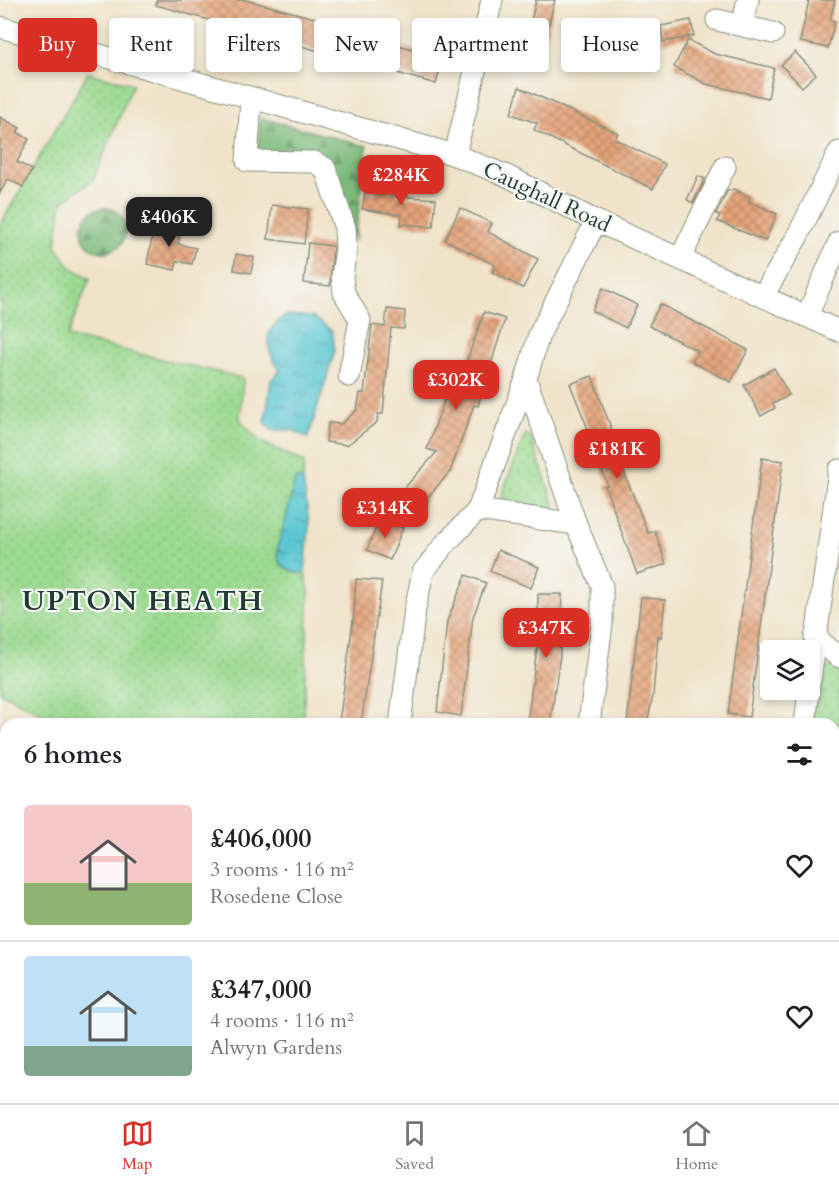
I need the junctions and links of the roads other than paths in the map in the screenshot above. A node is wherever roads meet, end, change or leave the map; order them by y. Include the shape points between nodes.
1 (492, 0) edge
2 (748, 0) edge
3 (717, 20) dead end
4 (742, 26) junction
5 (0, 28) edge
6 (773, 33) dead end
7 (251, 99) junction
8 (839, 152) edge
9 (455, 154) junction
10 (725, 167) dead end
11 (596, 221) junction
12 (839, 242) edge
13 (680, 259) junction
14 (763, 296) junction
15 (807, 316) junction
16 (839, 331) edge
17 (349, 376) dead end
18 (526, 379) junction
19 (839, 470) edge
20 (478, 510) junction
21 (576, 524) junction
22 (815, 637) junction
23 (815, 640) edge
24 (839, 657) edge
25 (808, 700) edge
26 (401, 718) edge
27 (590, 718) edge
28 (806, 718) edge

1 - 9 street
2 - 4 street
3 - 4 street
4 - 6 street
5 - 7 street, Caughall Road
7 - 9 street, Caughall Road
7 - 17 street via 248,161 314,162 324,168 328,178 345,228 344,293 360,321
8 - 14 street
9 - 11 street, Caughall Road
10 - 13 street
11 - 13 street, Caughall Road
11 - 18 street via 539,335
12 - 15 street
13 - 14 street, Caughall Road
14 - 15 street, Caughall Road
15 - 16 street, Caughall Road
18 - 20 street
18 - 21 street
19 - 22 street
20 - 21 street
20 - 26 street via 423,573
21 - 27 street via 602,586 602,624
22 - 23 street
22 - 24 street
25 - 28 street

